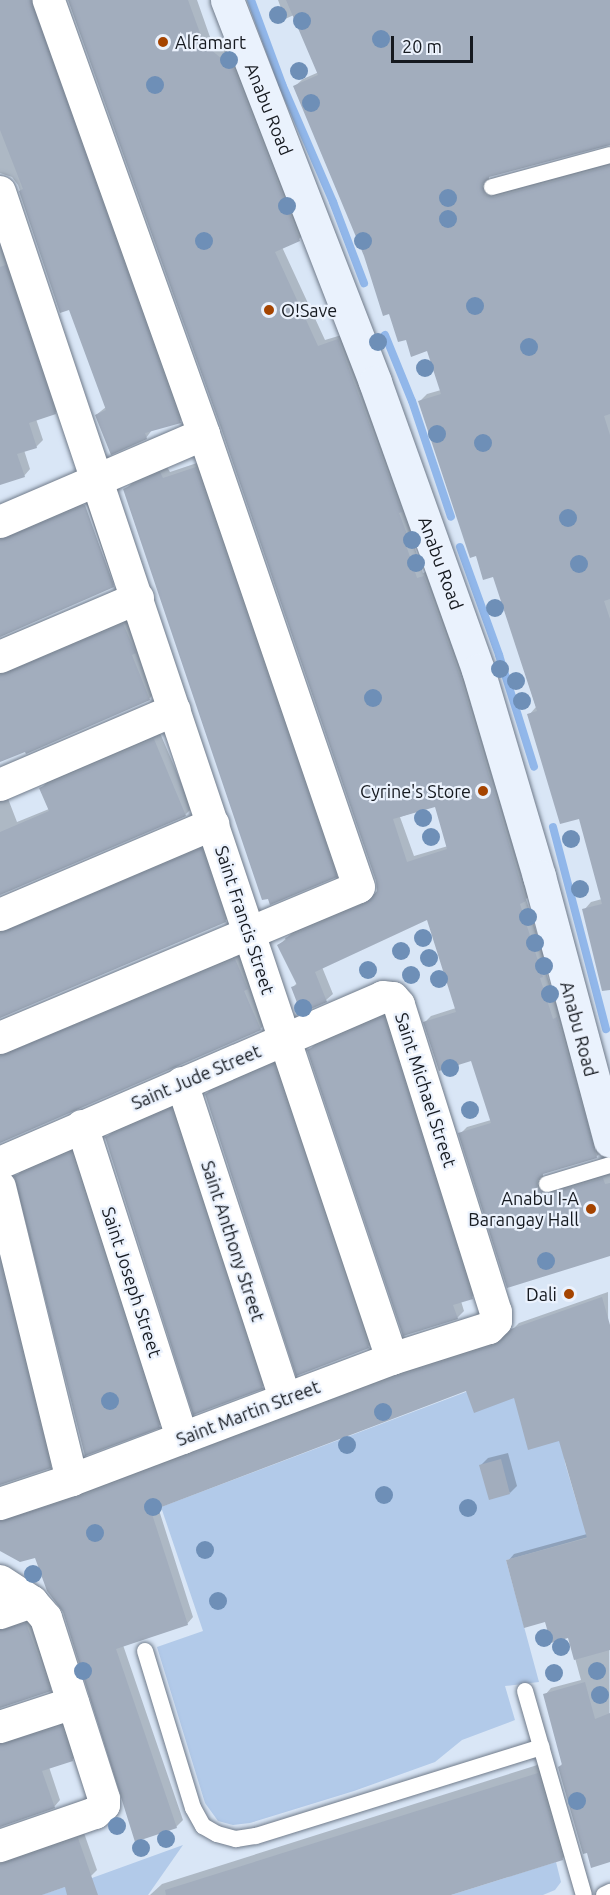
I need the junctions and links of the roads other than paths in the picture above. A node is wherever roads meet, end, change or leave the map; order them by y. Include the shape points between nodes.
1 (49, 0) edge
2 (227, 0) edge
3 (610, 155) edge
4 (492, 187) dead end
5 (0, 192) edge
6 (204, 434) junction
7 (99, 481) junction
8 (0, 522) edge
9 (138, 598) junction
10 (0, 657) edge
11 (175, 710) junction
12 (0, 785) edge
13 (213, 824) junction
14 (0, 915) edge
15 (250, 933) junction
16 (393, 998) joint
17 (0, 1038) edge
18 (285, 1039) junction
19 (182, 1083) junction
20 (82, 1125) junction
21 (610, 1141) edge
22 (0, 1163) edge
23 (610, 1165) edge
24 (546, 1184) dead end
25 (0, 1186) edge
26 (496, 1321) joint
27 (392, 1359) junction
28 (285, 1399) junction
29 (182, 1438) junction
30 (72, 1480) junction
31 (0, 1504) edge
32 (0, 1581) edge
33 (32, 1602) junction
34 (0, 1613) edge
35 (145, 1651) dead end
36 (525, 1691) dead end
37 (73, 1703) junction
38 (0, 1727) edge
39 (541, 1747) junction
40 (0, 1846) edge
41 (610, 1892) edge
42 (584, 1895) edge
43 (604, 1895) edge

1 - 6 street
2 - 21 street, Anabu Road via 375,382 478,670 539,876
3 - 4 lane
5 - 7 street, Saint Francis Street
6 - 7 street
6 - 15 street via 359,887
7 - 8 street
7 - 9 street, Saint Francis Street
9 - 10 street
9 - 11 street, Saint Francis Street
11 - 12 street
11 - 13 street, Saint Francis Street
13 - 14 street
13 - 15 street, Saint Francis Street
15 - 17 street
15 - 18 street, Saint Francis Street
16 - 18 street, Saint Jude Street via 383,997
16 - 26 street, Saint Michael Street via 399,1005
18 - 19 street, Saint Jude Street
18 - 27 street, Saint Francis Street
19 - 20 street, Saint Jude Street
19 - 28 street, Saint Anthony Street
20 - 22 street, Saint Jude Street
20 - 29 street, Saint Joseph Street
23 - 24 lane
25 - 30 street
26 - 27 street, Saint Martin Street via 489,1328
27 - 28 street, Saint Martin Street
28 - 29 street, Saint Martin Street
29 - 30 street, Saint Martin Street
30 - 31 street, Saint Martin Street
32 - 33 street
33 - 34 street
33 - 37 street via 46,1618
35 - 39 lane via 193,1808 203,1826 236,1839
36 - 39 lane
37 - 38 street
37 - 40 street via 104,1793 104,1805 95,1814
39 - 42 lane
41 - 43 lane

